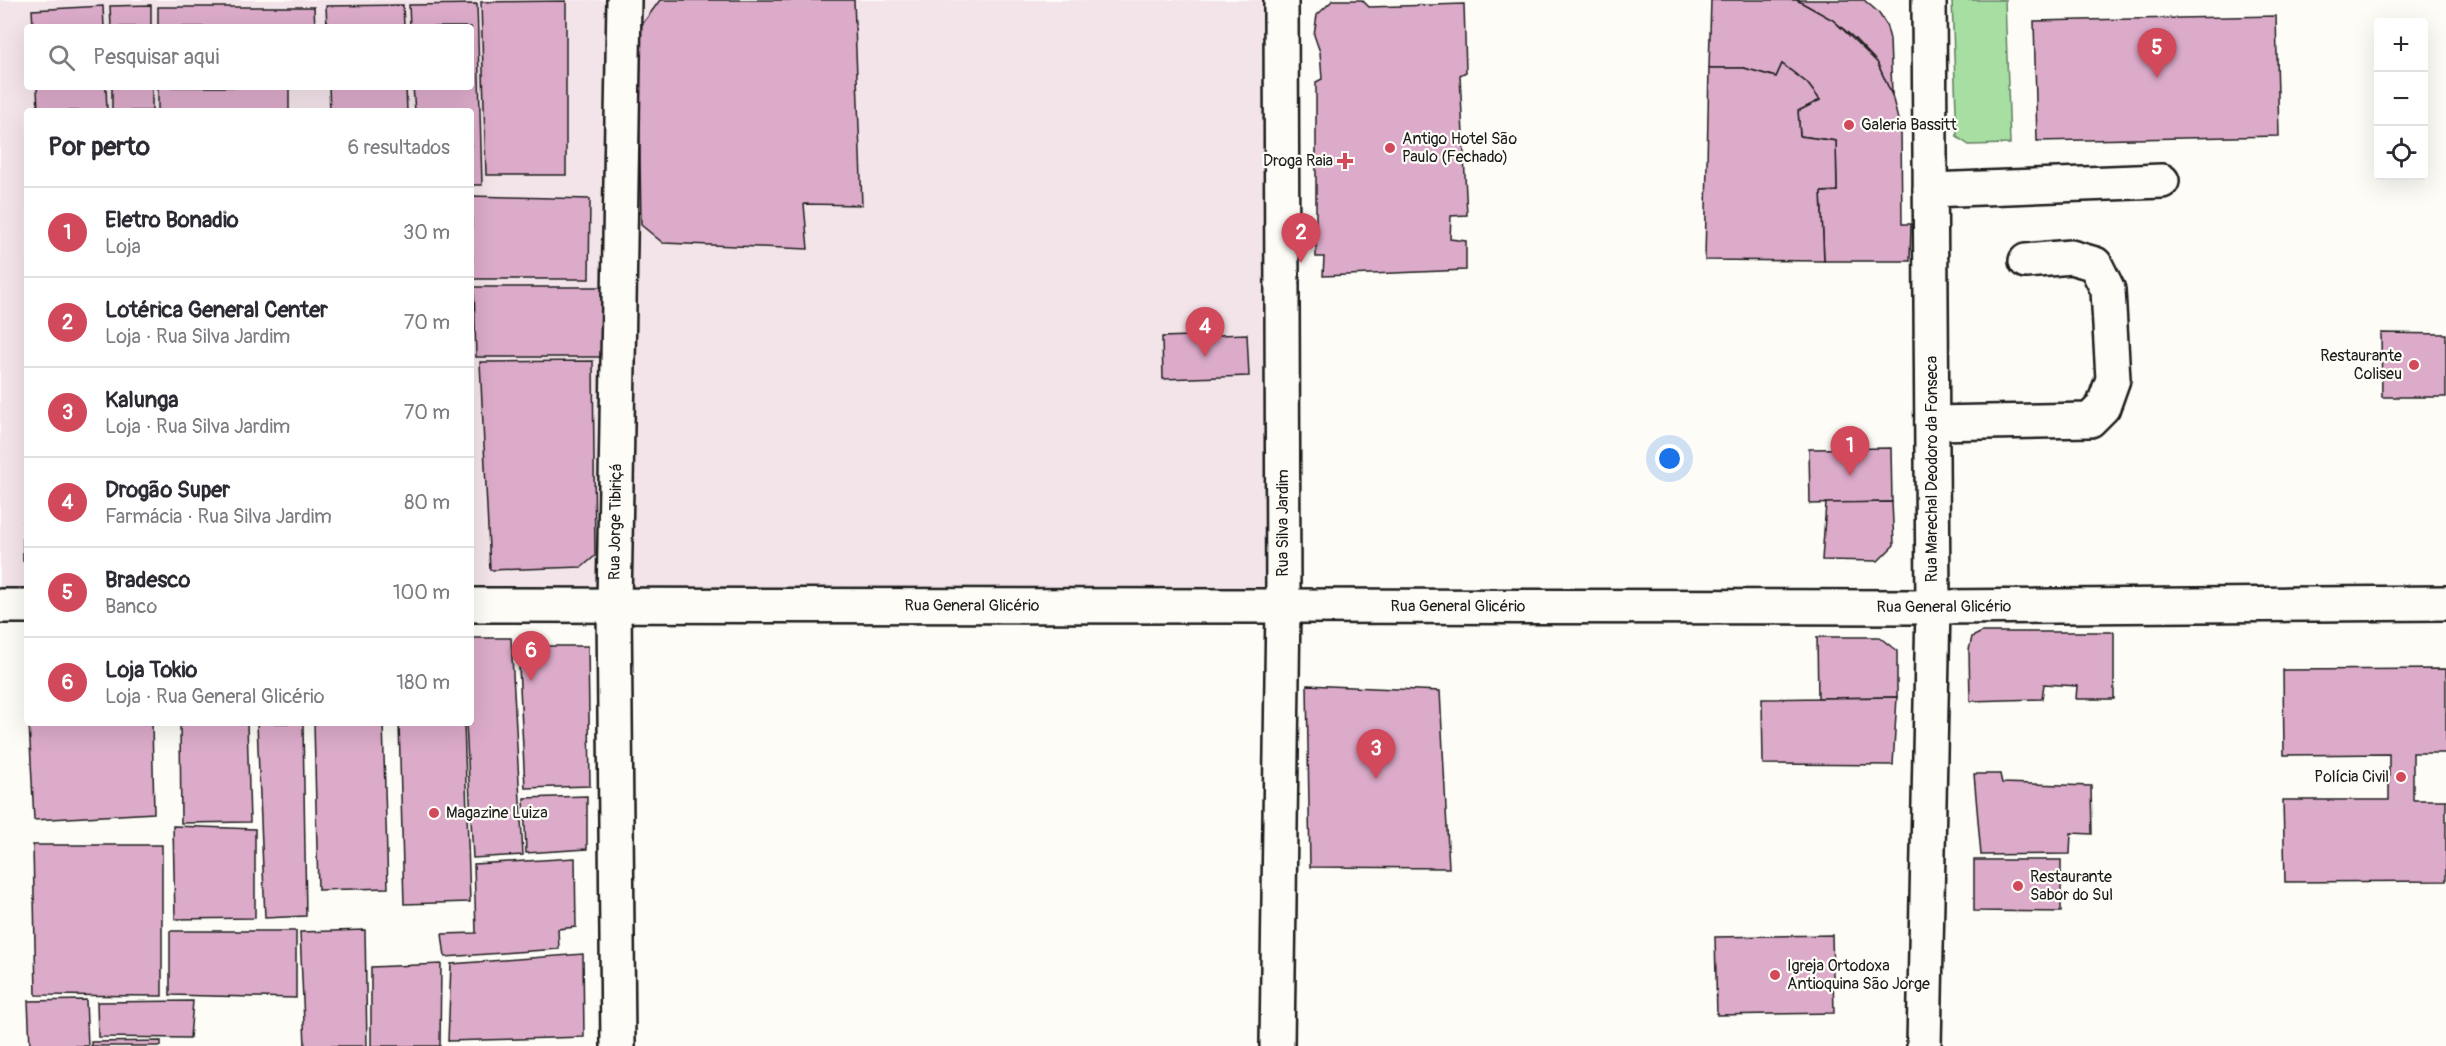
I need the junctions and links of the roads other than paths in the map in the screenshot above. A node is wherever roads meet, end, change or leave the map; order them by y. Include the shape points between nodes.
1 (624, 0) edge
2 (1281, 0) edge
3 (1929, 0) edge
4 (2162, 181) dead end
5 (1930, 190) junction
6 (2026, 261) dead end
7 (1932, 423) junction
8 (2446, 603) edge
9 (1283, 604) junction
10 (474, 605) edge
11 (614, 605) junction
12 (0, 606) edge
13 (24, 606) edge
14 (1933, 607) junction
15 (618, 1046) edge
16 (1277, 1046) edge
17 (1924, 1046) edge

1 - 11 street, Rua Jorge Tibiriçá
2 - 9 street, Rua Silva Jardim
3 - 5 street, Rua Marechal Deodoro da Fonseca
4 - 5 street
5 - 7 street, Rua Marechal Deodoro da Fonseca
6 - 7 street via 2071,257 2095,264 2108,290 2113,379 2103,407 2090,420
7 - 14 street, Rua Marechal Deodoro da Fonseca
8 - 14 street, Rua General Glicério
9 - 11 street, Rua General Glicério
9 - 14 street, Rua General Glicério
9 - 16 street, Rua Silva Jardim
10 - 11 street, Rua General Glicério
11 - 15 street, Rua Jorge Tibiriçá
12 - 13 street
14 - 17 street, Rua Marechal Deodoro da Fonseca

